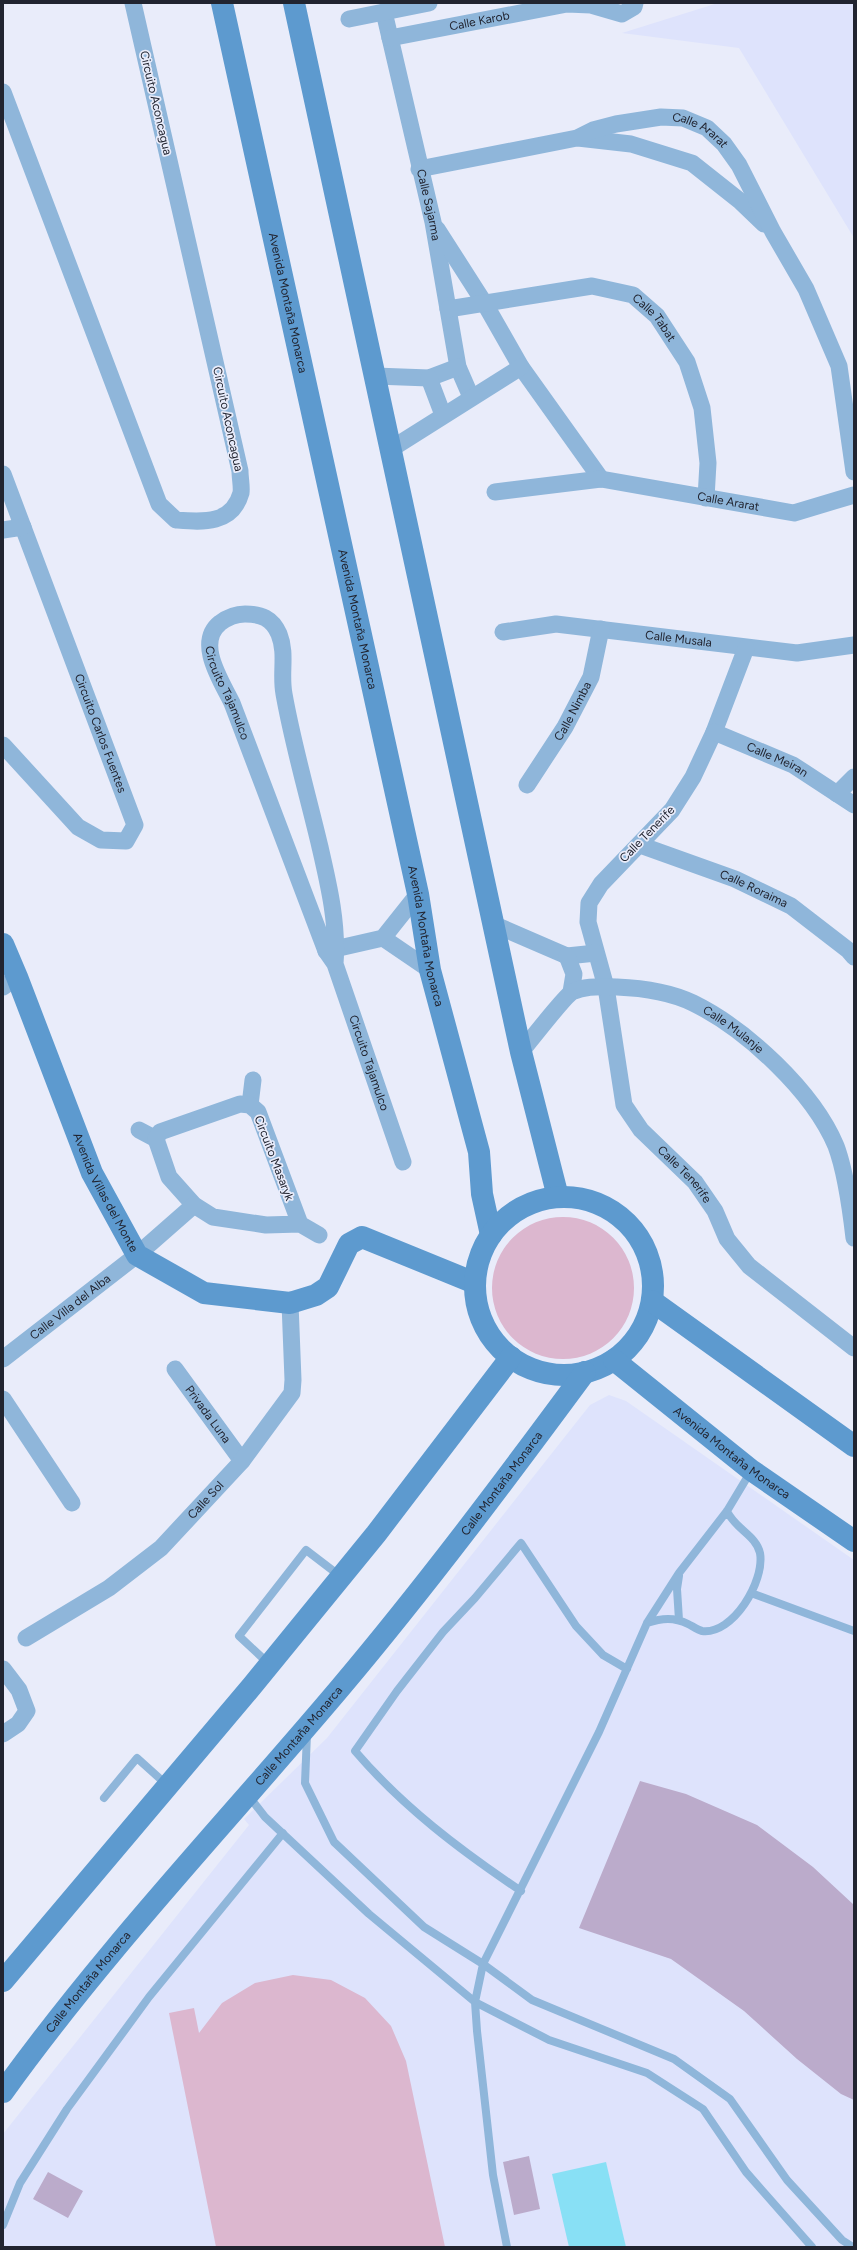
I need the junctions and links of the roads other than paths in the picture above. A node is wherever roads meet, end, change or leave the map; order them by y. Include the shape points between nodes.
1 (133, 3) edge
2 (222, 3) edge
3 (294, 3) edge
4 (429, 3) edge
5 (635, 3) edge
6 (384, 12) junction
7 (349, 19) dead end
8 (390, 38) junction
9 (3, 92) edge
10 (578, 138) junction
11 (419, 169) junction
12 (433, 222) junction
13 (773, 232) junction
14 (485, 304) junction
15 (448, 309) junction
16 (458, 367) junction
17 (521, 367) junction
18 (376, 376) junction
19 (430, 378) junction
20 (470, 397) junction
21 (443, 415) junction
22 (391, 449) junction
23 (854, 472) edge
24 (3, 474) edge
25 (601, 479) junction
26 (495, 492) dead end
27 (854, 495) edge
28 (706, 498) junction
29 (23, 527) junction
30 (3, 530) edge
31 (601, 629) junction
32 (503, 632) dead end
33 (854, 645) edge
34 (746, 648) junction
35 (714, 732) junction
36 (3, 745) edge
37 (854, 776) edge
38 (526, 785) dead end
39 (837, 794) junction
40 (854, 805) edge
41 (640, 845) junction
42 (418, 894) junction
43 (493, 924) junction
44 (383, 938) junction
45 (3, 944) edge
46 (596, 953) junction
47 (332, 954) junction
48 (567, 956) junction
49 (854, 957) edge
50 (430, 970) junction
51 (10, 982) edge
52 (606, 987) junction
53 (571, 992) junction
54 (521, 1052) junction
55 (253, 1080) dead end
56 (250, 1105) junction
57 (139, 1130) dead end
58 (156, 1139) junction
59 (403, 1162) dead end
60 (558, 1197) junction
61 (194, 1205) junction
62 (300, 1224) junction
63 (318, 1235) dead end
64 (491, 1235) junction
65 (854, 1238) edge
66 (137, 1255) junction
67 (475, 1284) junction
68 (652, 1301) junction
69 (290, 1303) junction
70 (854, 1348) edge
71 (511, 1357) junction
72 (3, 1359) edge
73 (614, 1360) junction
74 (175, 1369) dead end
75 (585, 1372) junction
76 (3, 1399) edge
77 (854, 1446) edge
78 (242, 1461) junction
79 (751, 1470) junction
80 (72, 1503) dead end
81 (727, 1511) junction
82 (854, 1541) edge
83 (679, 1573) junction
84 (341, 1577) junction
85 (751, 1593) junction
86 (679, 1620) junction
87 (647, 1623) junction
88 (854, 1631) edge
89 (26, 1638) dead end
90 (270, 1665) junction
91 (627, 1669) junction
92 (3, 1670) edge
93 (307, 1726) junction
94 (3, 1734) edge
95 (168, 1786) junction
96 (247, 1795) junction
97 (104, 1798) dead end
98 (282, 1833) junction
99 (521, 1891) junction
100 (483, 1964) junction
101 (3, 1982) edge
102 (475, 2002) junction
103 (3, 2092) edge
104 (3, 2225) edge
105 (507, 2247) edge
106 (812, 2247) edge
107 (853, 2247) edge

1 - 9 street, Circuito Aconcagua via 240,471 241,492 234,506 219,520 176,520 159,504 64,247
2 - 42 main road, Avenida Montaña Monarca
3 - 18 main road
4 - 6 street
5 - 8 street, Calle Karob via 634,7 622,14 591,5 567,4
6 - 7 street
6 - 8 street, Calle Sajarma
8 - 11 street, Calle Sajarma
10 - 11 street, Calle Ararat
10 - 13 street, Calle Ararat via 631,144 692,163 740,201
10 - 13 street, Calle Ararat via 593,130 616,124 661,117 683,118 706,128 724,144 739,165
11 - 12 street, Calle Sajarma
12 - 14 street
12 - 15 street, Calle Sajarma
13 - 23 street, Calle Ararat via 806,289 839,366
14 - 15 street, Calle Tabat
14 - 17 street
14 - 28 street, Calle Tabat via 592,286 633,295 657,316 687,362 702,408 708,463
15 - 16 street, Calle Sajarma
16 - 19 street
16 - 20 street, Calle Sajarma
17 - 20 street
17 - 25 street
18 - 19 street
18 - 22 main road
19 - 21 street
20 - 21 street
21 - 22 street
22 - 43 main road
24 - 29 street, Circuito Carlos Fuentes
25 - 26 street, Calle Ararat
25 - 28 street, Calle Ararat
27 - 28 street, Calle Ararat via 794,513
29 - 30 street
29 - 36 street, Circuito Carlos Fuentes via 135,825 126,840 101,840 78,827
31 - 32 street, Calle Musala via 556,624
31 - 34 street, Calle Musala
31 - 38 street, Calle Nimba via 591,677 565,728
33 - 34 street, Calle Musala via 797,653
34 - 35 street, Calle Tenerife
35 - 39 street, Calle Meiran via 793,765
35 - 41 street, Calle Tenerife via 693,777 676,803
37 - 39 street
39 - 40 street, Calle Meiran
41 - 46 street, Calle Tenerife via 616,866 589,903 588,922
41 - 49 street, Calle Roraima via 735,878 791,906
42 - 44 street
42 - 50 main road, Avenida Montaña Monarca
43 - 48 street
43 - 54 main road
44 - 47 street
44 - 50 street
45 - 51 main road, Avenida Villas del Monte
46 - 48 street
46 - 52 street, Calle Tenerife
47 - 47 street, Circuito Tajamulco via 333,904 283,692 284,654 279,634 270,620 258,614 228,617 216,626 209,642 214,667 232,703
47 - 59 street, Circuito Tajamulco
48 - 53 street via 574,974
50 - 64 main road, Avenida Montaña Monarca via 479,1152 482,1194
51 - 66 main road, Avenida Villas del Monte via 92,1173
52 - 53 street, Calle Mulanje via 593,986
52 - 65 street, Calle Mulanje via 646,988 693,1003 747,1038 781,1068 815,1110 836,1147 851,1209
52 - 70 street, Calle Tenerife via 624,1105 641,1130 695,1182 715,1211 727,1239 749,1266
53 - 54 street
54 - 60 main road
55 - 56 street
56 - 58 street, Circuito Masaryk via 240,1104 160,1132
56 - 62 street, Circuito Masaryk via 258,1112
57 - 58 street
58 - 61 street via 169,1177
60 - 64 main road via 532,1203 509,1216
60 - 68 main road via 585,1199 610,1209 630,1226 645,1248 653,1274
61 - 62 street via 213,1217 266,1225
61 - 66 street
62 - 63 street
64 - 67 main road via 479,1258
66 - 69 main road, Avenida Villas del Monte via 204,1293
66 - 72 street, Calle Villa del Alba
67 - 69 main road, Avenida Villas del Monte via 362,1237 348,1244 328,1287 316,1295
67 - 71 main road via 478,1312 491,1337
68 - 73 main road via 645,1324 632,1344
68 - 77 main road
69 - 78 street, Calle Sol via 292,1393
71 - 75 main road via 534,1370 559,1375
71 - 84 main road
73 - 75 main road
73 - 79 main road, Avenida Montaña Monarca
74 - 78 street, Privada Luna
75 - 93 main road, Calle Montaña Monarca via 479,1514 341,1688
76 - 80 street
78 - 89 street, Calle Sol via 161,1548 109,1588
79 - 81 lane
79 - 82 main road, Avenida Montaña Monarca
81 - 83 lane
81 - 85 lane via 735,1525 754,1541 760,1553 760,1565
83 - 86 lane
83 - 87 lane
84 - 90 main road
84 - 90 lane via 306,1550 239,1636
85 - 86 lane via 739,1613 720,1628 702,1631
85 - 88 lane
86 - 87 lane via 664,1619
87 - 91 lane
90 - 95 main road
91 - 99 lane
91 - 99 lane via 603,1655 576,1626 521,1543 443,1632 355,1751 409,1807 470,1856
92 - 94 street via 19,1690 27,1711 18,1724
93 - 96 main road, Calle Montaña Monarca
93 - 100 lane via 305,1783 334,1842 424,1927
95 - 97 lane via 137,1758
95 - 101 main road
96 - 98 lane
96 - 103 main road, Calle Montaña Monarca via 44,2035
98 - 102 lane via 369,1914
98 - 104 lane via 149,1997 67,2109 20,2183
99 - 100 lane
100 - 102 lane
100 - 107 lane via 532,2000 674,2059 730,2099 787,2180 842,2240
102 - 105 lane via 493,2175
102 - 106 lane via 549,2040 647,2073 702,2109 746,2172

